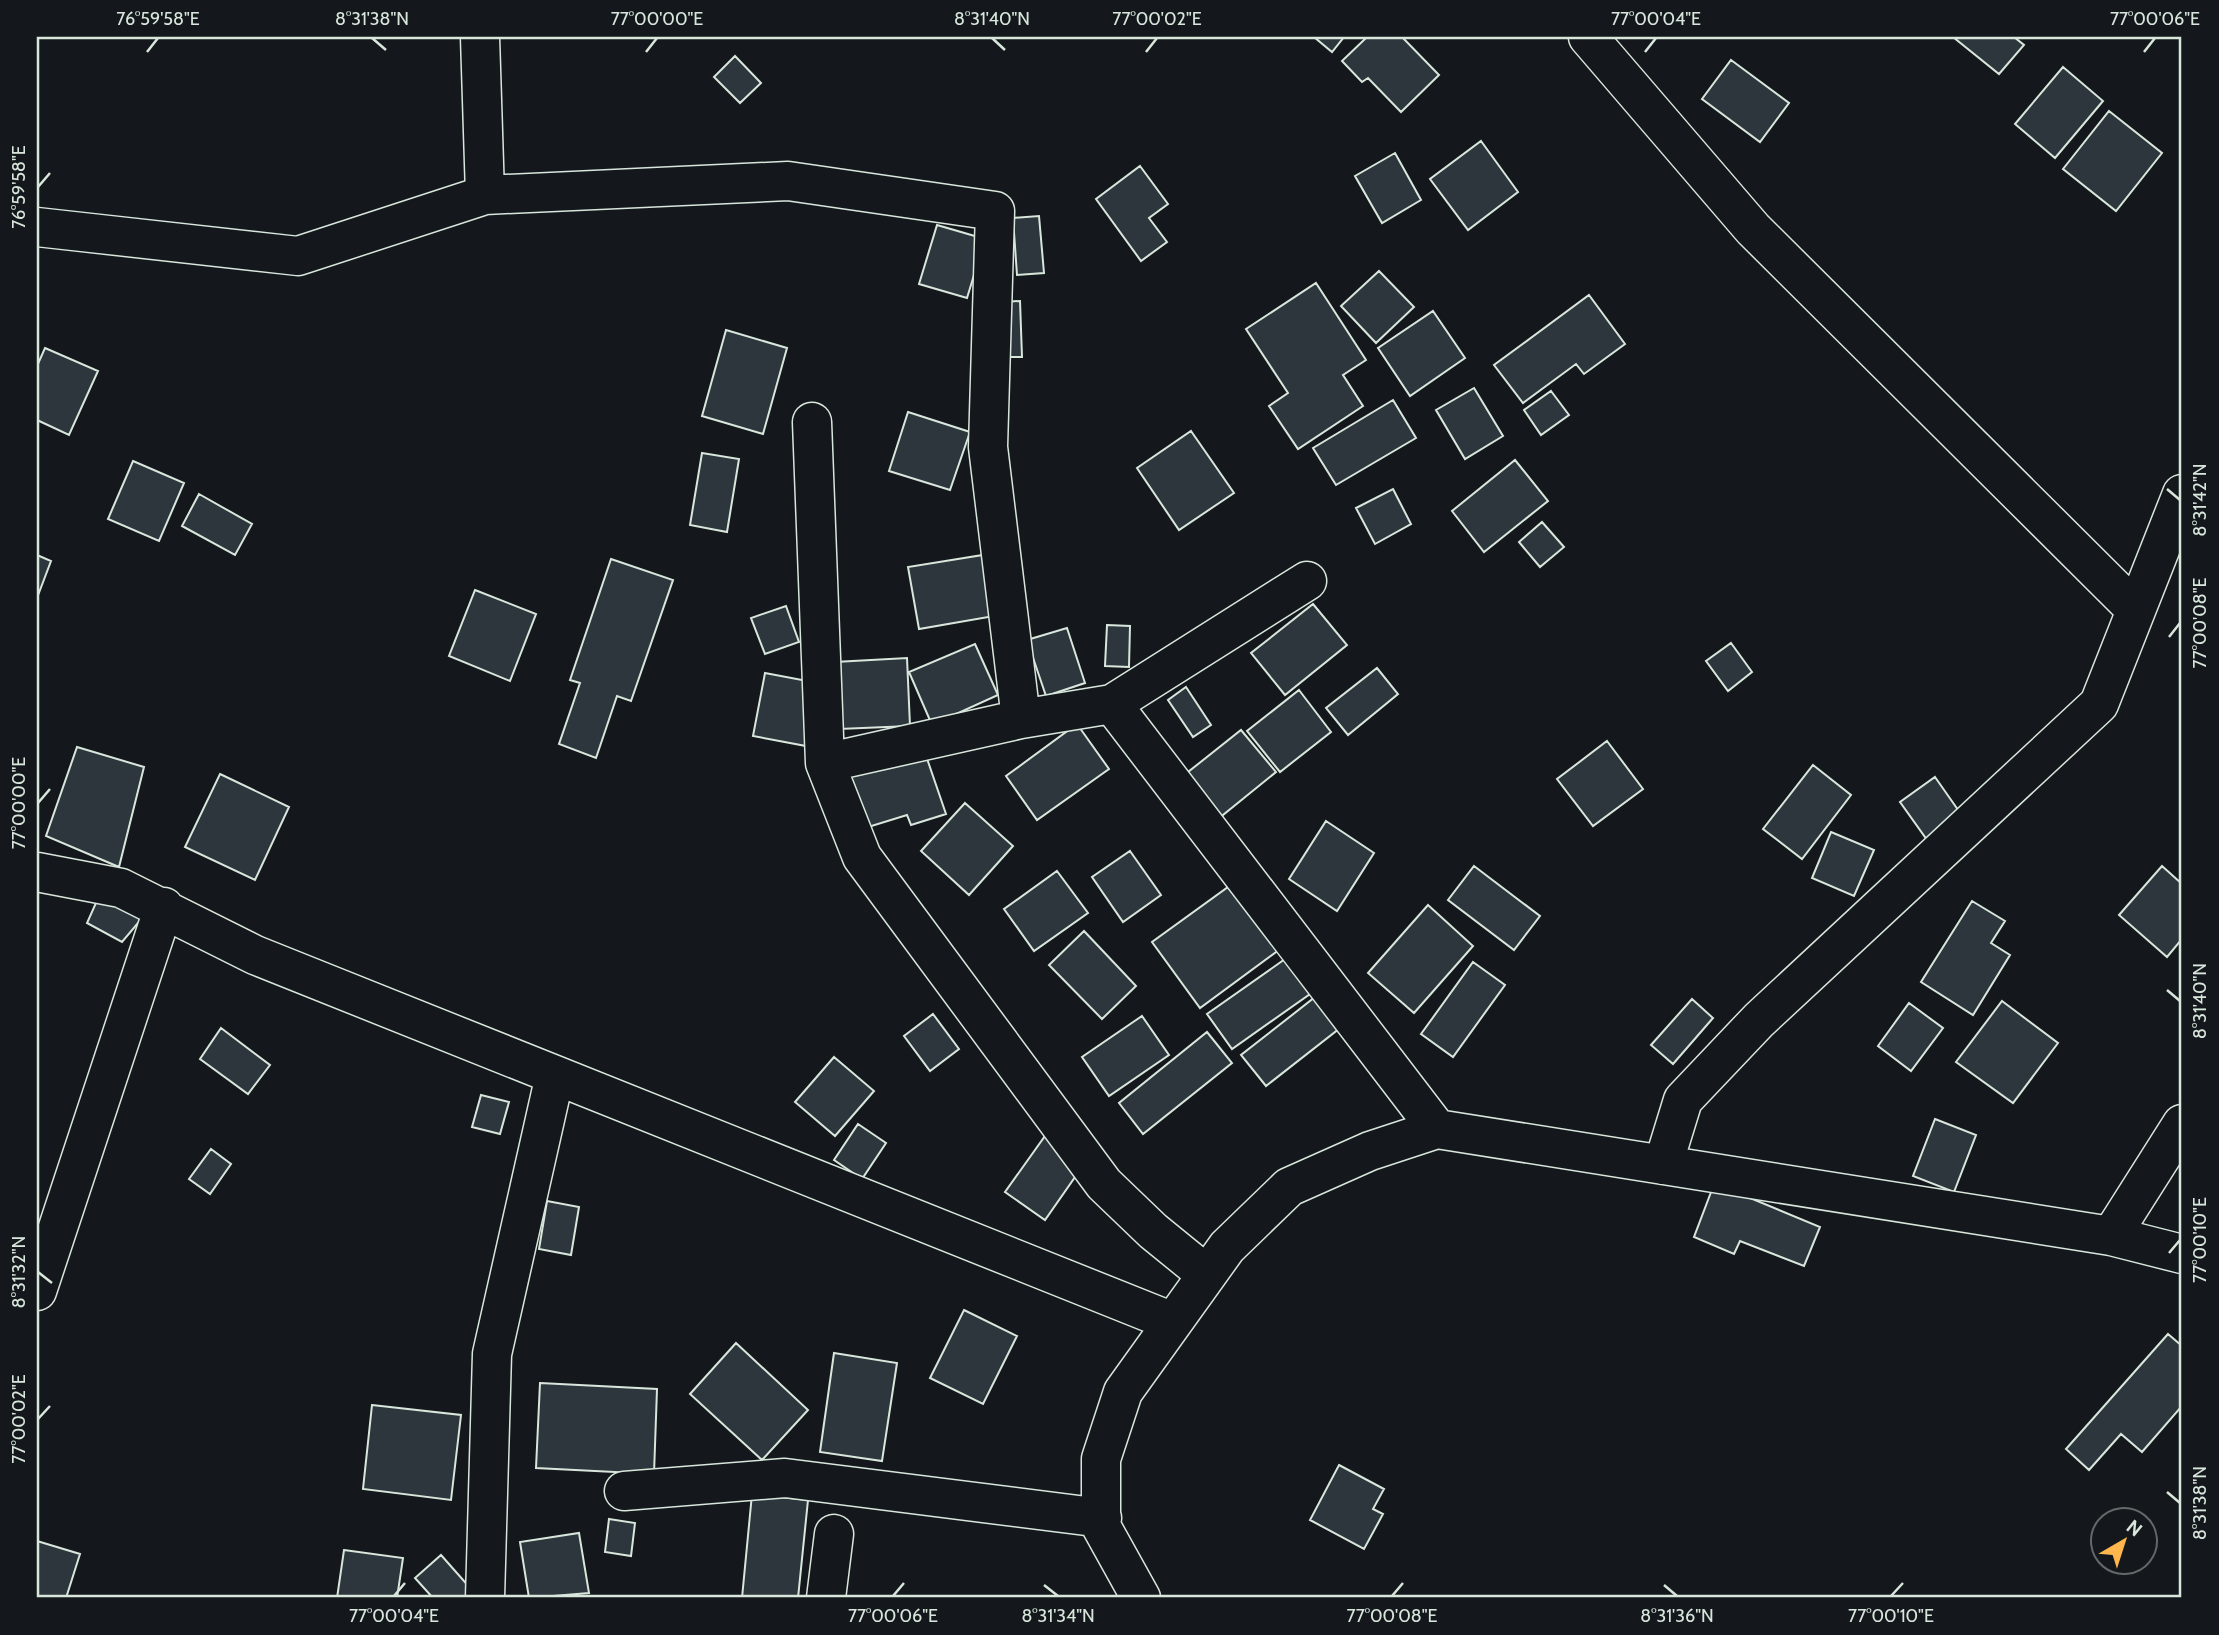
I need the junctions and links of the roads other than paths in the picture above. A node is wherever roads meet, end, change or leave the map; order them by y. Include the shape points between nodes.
1 (480, 37) edge
2 (1588, 37) edge
3 (485, 195) junction
4 (37, 227) edge
5 (812, 422) dead end
6 (2182, 494) edge
7 (1307, 582) dead end
8 (2136, 610) junction
9 (1112, 704) junction
10 (1021, 719) junction
11 (825, 763) junction
12 (37, 872) edge
13 (164, 907) junction
14 (555, 1075) junction
15 (2182, 1124) edge
16 (1437, 1129) junction
17 (1663, 1165) junction
18 (2111, 1236) junction
19 (2182, 1255) edge
20 (1207, 1275) junction
21 (37, 1291) edge
22 (1173, 1322) junction
23 (624, 1491) dead end
24 (1102, 1518) junction
25 (834, 1534) dead end
26 (485, 1598) edge
27 (826, 1598) edge
28 (1141, 1598) edge

1 - 3 street
2 - 8 street via 1753,229
3 - 4 street via 298,256
3 - 10 street via 789,181 995,211 989,447
5 - 11 street
6 - 8 street
7 - 9 street
8 - 17 street via 2099,704 1750,1030 1683,1100
9 - 10 street
9 - 16 street
10 - 11 street
11 - 20 street via 862,857 1104,1184
12 - 13 street via 121,888
13 - 14 street via 255,955
13 - 21 street
14 - 22 street
14 - 26 street via 492,1354
15 - 18 street
16 - 17 street
16 - 20 street via 1289,1188 1227,1247
17 - 18 street
18 - 19 street
20 - 22 street
22 - 24 street via 1124,1392 1101,1458
23 - 24 street via 785,1478
24 - 28 street via 1101,1526
25 - 27 street

